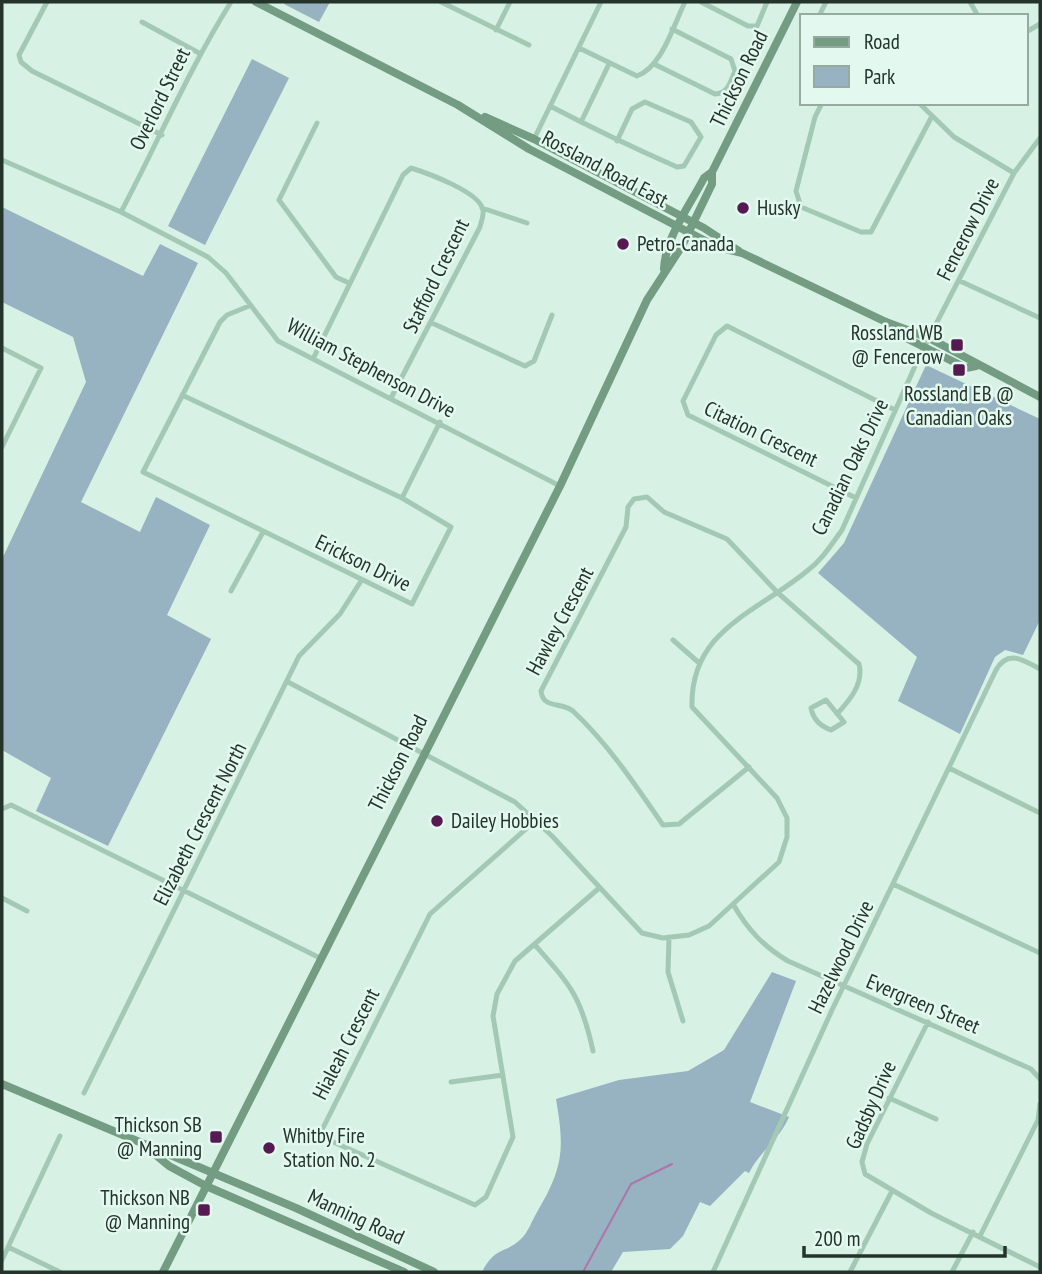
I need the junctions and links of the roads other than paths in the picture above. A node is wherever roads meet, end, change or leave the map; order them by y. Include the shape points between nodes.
1 (47, 2) edge
2 (231, 2) edge
3 (256, 2) edge
4 (441, 2) edge
5 (510, 2) edge
6 (601, 2) edge
7 (685, 2) edge
8 (701, 2) edge
9 (767, 2) edge
10 (797, 2) edge
11 (142, 22) dead end
12 (672, 29) junction
13 (496, 30) junction
14 (529, 45) dead end
15 (579, 48) junction
16 (199, 53) junction
17 (610, 64) junction
18 (654, 64) junction
19 (458, 105) junction
20 (821, 105) edge
21 (921, 105) edge
22 (550, 106) junction
23 (931, 118) junction
24 (581, 122) junction
25 (317, 123) dead end
26 (162, 135) junction
27 (1040, 138) edge
28 (534, 139) junction
29 (617, 141) junction
30 (2, 160) edge
31 (712, 172) junction
32 (1014, 173) junction
33 (482, 208) junction
34 (121, 212) junction
35 (683, 218) junction
36 (527, 223) dead end
37 (694, 223) junction
38 (678, 227) junction
39 (689, 232) junction
40 (741, 253) junction
41 (664, 269) junction
42 (960, 281) junction
43 (349, 283) junction
44 (249, 306) junction
45 (552, 315) dead end
46 (1040, 318) edge
47 (886, 322) junction
48 (432, 323) junction
49 (929, 338) junction
50 (925, 347) junction
51 (2, 348) edge
52 (313, 359) junction
53 (976, 366) junction
54 (182, 395) junction
55 (1040, 397) edge
56 (391, 398) junction
57 (895, 410) junction
58 (440, 422) junction
59 (2, 447) edge
60 (560, 485) junction
61 (402, 498) junction
62 (856, 498) junction
63 (263, 532) junction
64 (361, 581) junction
65 (231, 591) dead end
66 (778, 593) junction
67 (673, 640) dead end
68 (698, 662) junction
69 (1040, 669) edge
70 (288, 682) junction
71 (837, 714) junction
72 (422, 753) junction
73 (749, 767) junction
74 (950, 768) junction
75 (2, 809) edge
76 (1040, 813) edge
77 (536, 820) junction
78 (893, 884) junction
79 (598, 889) junction
80 (184, 890) junction
81 (2, 898) edge
82 (733, 904) junction
83 (27, 911) dead end
84 (669, 937) junction
85 (535, 945) junction
86 (1040, 953) edge
87 (320, 958) junction
88 (844, 988) junction
89 (684, 1021) dead end
90 (928, 1022) junction
91 (593, 1051) dead end
92 (503, 1075) junction
93 (1040, 1079) edge
94 (451, 1082) dead end
95 (2, 1084) edge
96 (84, 1093) dead end
97 (889, 1098) junction
98 (1040, 1104) edge
99 (936, 1119) dead end
100 (60, 1136) dead end
101 (146, 1147) junction
102 (212, 1174) junction
103 (206, 1186) junction
104 (892, 1191) junction
105 (973, 1232) junction
106 (980, 1236) junction
107 (8, 1247) junction
108 (2, 1260) edge
109 (1040, 1267) edge
110 (60, 1272) edge
111 (163, 1272) edge
112 (404, 1272) edge
113 (434, 1272) edge
114 (713, 1272) edge
115 (850, 1272) edge
116 (953, 1272) edge

1 - 26 street via 19,55 22,62
2 - 16 street, Overlord Street
3 - 19 main road, Rossland Road East
4 - 13 street
5 - 13 street
6 - 15 street
7 - 12 street
8 - 9 street via 748,26 757,26
10 - 31 main road, Thickson Road
11 - 16 street
12 - 18 street
12 - 18 street via 731,60 735,71 728,88 715,94
13 - 14 street
15 - 17 street
15 - 22 street
16 - 26 street, Overlord Street
17 - 18 street via 637,76
17 - 24 street
19 - 28 main road, Rossland Road East
19 - 38 main road, Rossland Road East via 529,149
20 - 23 street via 796,191 798,199 801,207 861,232 871,232
21 - 23 street
22 - 24 street
22 - 28 street
23 - 32 street
24 - 29 street
25 - 43 street via 279,200 335,277
26 - 34 street, Overlord Street
27 - 32 street, Fencerow Drive
28 - 35 main road, Rossland Road East
29 - 29 street via 677,167 691,158 701,136 691,122 645,102 632,109
30 - 34 street, William Stephenson Drive
31 - 35 main road, Thickson Road via 704,178
31 - 37 main road, Thickson Road via 712,184
32 - 42 street, Fencerow Drive
33 - 36 street
33 - 43 street, Stafford Crescent via 471,195 411,168 403,175
33 - 48 street, Stafford Crescent via 480,227
34 - 44 street, William Stephenson Drive via 208,257 226,273
35 - 37 main road, Rossland Road East
35 - 38 main road, Thickson Road
37 - 39 main road, Thickson Road
37 - 40 main road, Rossland Road East
38 - 39 main road, Rossland Road East
38 - 41 main road, Thickson Road
39 - 40 main road, Rossland Road East
39 - 41 main road, Thickson Road
40 - 47 main road, Rossland Road East
41 - 60 main road, Thickson Road
42 - 46 street
42 - 49 street, Fencerow Drive
43 - 52 street, Stafford Crescent
44 - 52 street, William Stephenson Drive via 278,341
44 - 54 street, Erickson Drive via 219,322
45 - 48 street via 534,361 525,366
47 - 49 main road, Rossland Road East
47 - 50 main road, Rossland Road East via 892,331
48 - 56 street, Stafford Crescent
49 - 50 street, Canadian Oaks Drive
49 - 53 main road, Rossland Road East via 972,359
50 - 53 main road, Rossland Road East via 966,368
50 - 57 street, Canadian Oaks Drive
51 - 59 street via 41,368
52 - 56 street, William Stephenson Drive
53 - 55 main road, Rossland Road East
54 - 61 street, Erickson Drive
54 - 63 street, Erickson Drive via 143,472
56 - 58 street, William Stephenson Drive
57 - 62 street, Canadian Oaks Drive
57 - 62 street, Citation Crescent via 727,326 716,335 683,401 688,415
58 - 60 street, William Stephenson Drive
58 - 61 street
60 - 72 main road, Thickson Road
61 - 64 street, Erickson Drive via 451,527 412,604
62 - 66 street, Canadian Oaks Drive via 825,555
63 - 64 street, Erickson Drive
63 - 65 street
64 - 70 street, Elizabeth Crescent North via 340,614 299,656
66 - 68 street, Canadian Oaks Drive via 728,628
66 - 71 street via 859,664 861,672 852,697
66 - 73 street, Hawley Crescent via 727,539 664,512 647,498 634,499 628,507 626,527 541,691 546,703 572,709 663,825 679,824
67 - 68 street
68 - 73 street, Canadian Oaks Drive via 691,688 692,707
69 - 74 street, Hazelwood Drive via 1018,658 1004,659
70 - 72 street
70 - 80 street, Elizabeth Crescent North
71 - 71 street via 826,700 811,708 812,716 831,730 844,722
72 - 77 street via 515,802
72 - 87 main road, Thickson Road
73 - 82 street, Canadian Oaks Drive via 777,798 787,818 787,837 779,863
74 - 76 street
74 - 78 street, Hazelwood Drive
75 - 80 street via 11,805
77 - 79 street
77 - 92 street, Hialeah Crescent via 430,914 321,1132 331,1142 475,1205 486,1197 513,1138
78 - 86 street
78 - 88 street, Hazelwood Drive
79 - 84 street via 642,933
79 - 85 street, Hialeah Crescent
80 - 87 street
80 - 96 street, Elizabeth Crescent North
81 - 83 street
82 - 84 street, Canadian Oaks Drive via 709,926
82 - 88 street, Evergreen Street via 764,947
84 - 89 street via 668,972
85 - 91 street via 573,989 586,1017
85 - 92 street, Hialeah Crescent via 515,961 497,995 493,1016
87 - 102 main road, Thickson Road
88 - 90 street, Evergreen Street
88 - 114 street, Hazelwood Drive
90 - 93 street, Evergreen Street via 1031,1069
90 - 97 street, Gadsby Drive
92 - 94 street
95 - 101 main road, Manning Road
97 - 99 street
97 - 104 street, Gadsby Drive via 862,1162 865,1174
98 - 106 street via 1038,1120
100 - 107 street
101 - 102 main road, Manning Road
101 - 103 main road, Manning Road
102 - 103 main road, Thickson Road
102 - 113 main road, Manning Road
103 - 111 main road, Thickson Road
103 - 112 main road, Manning Road
104 - 105 street, Gadsby Drive
104 - 115 street
105 - 106 street, Gadsby Drive
105 - 116 street
106 - 109 street, Gadsby Drive
107 - 108 street
107 - 110 street

